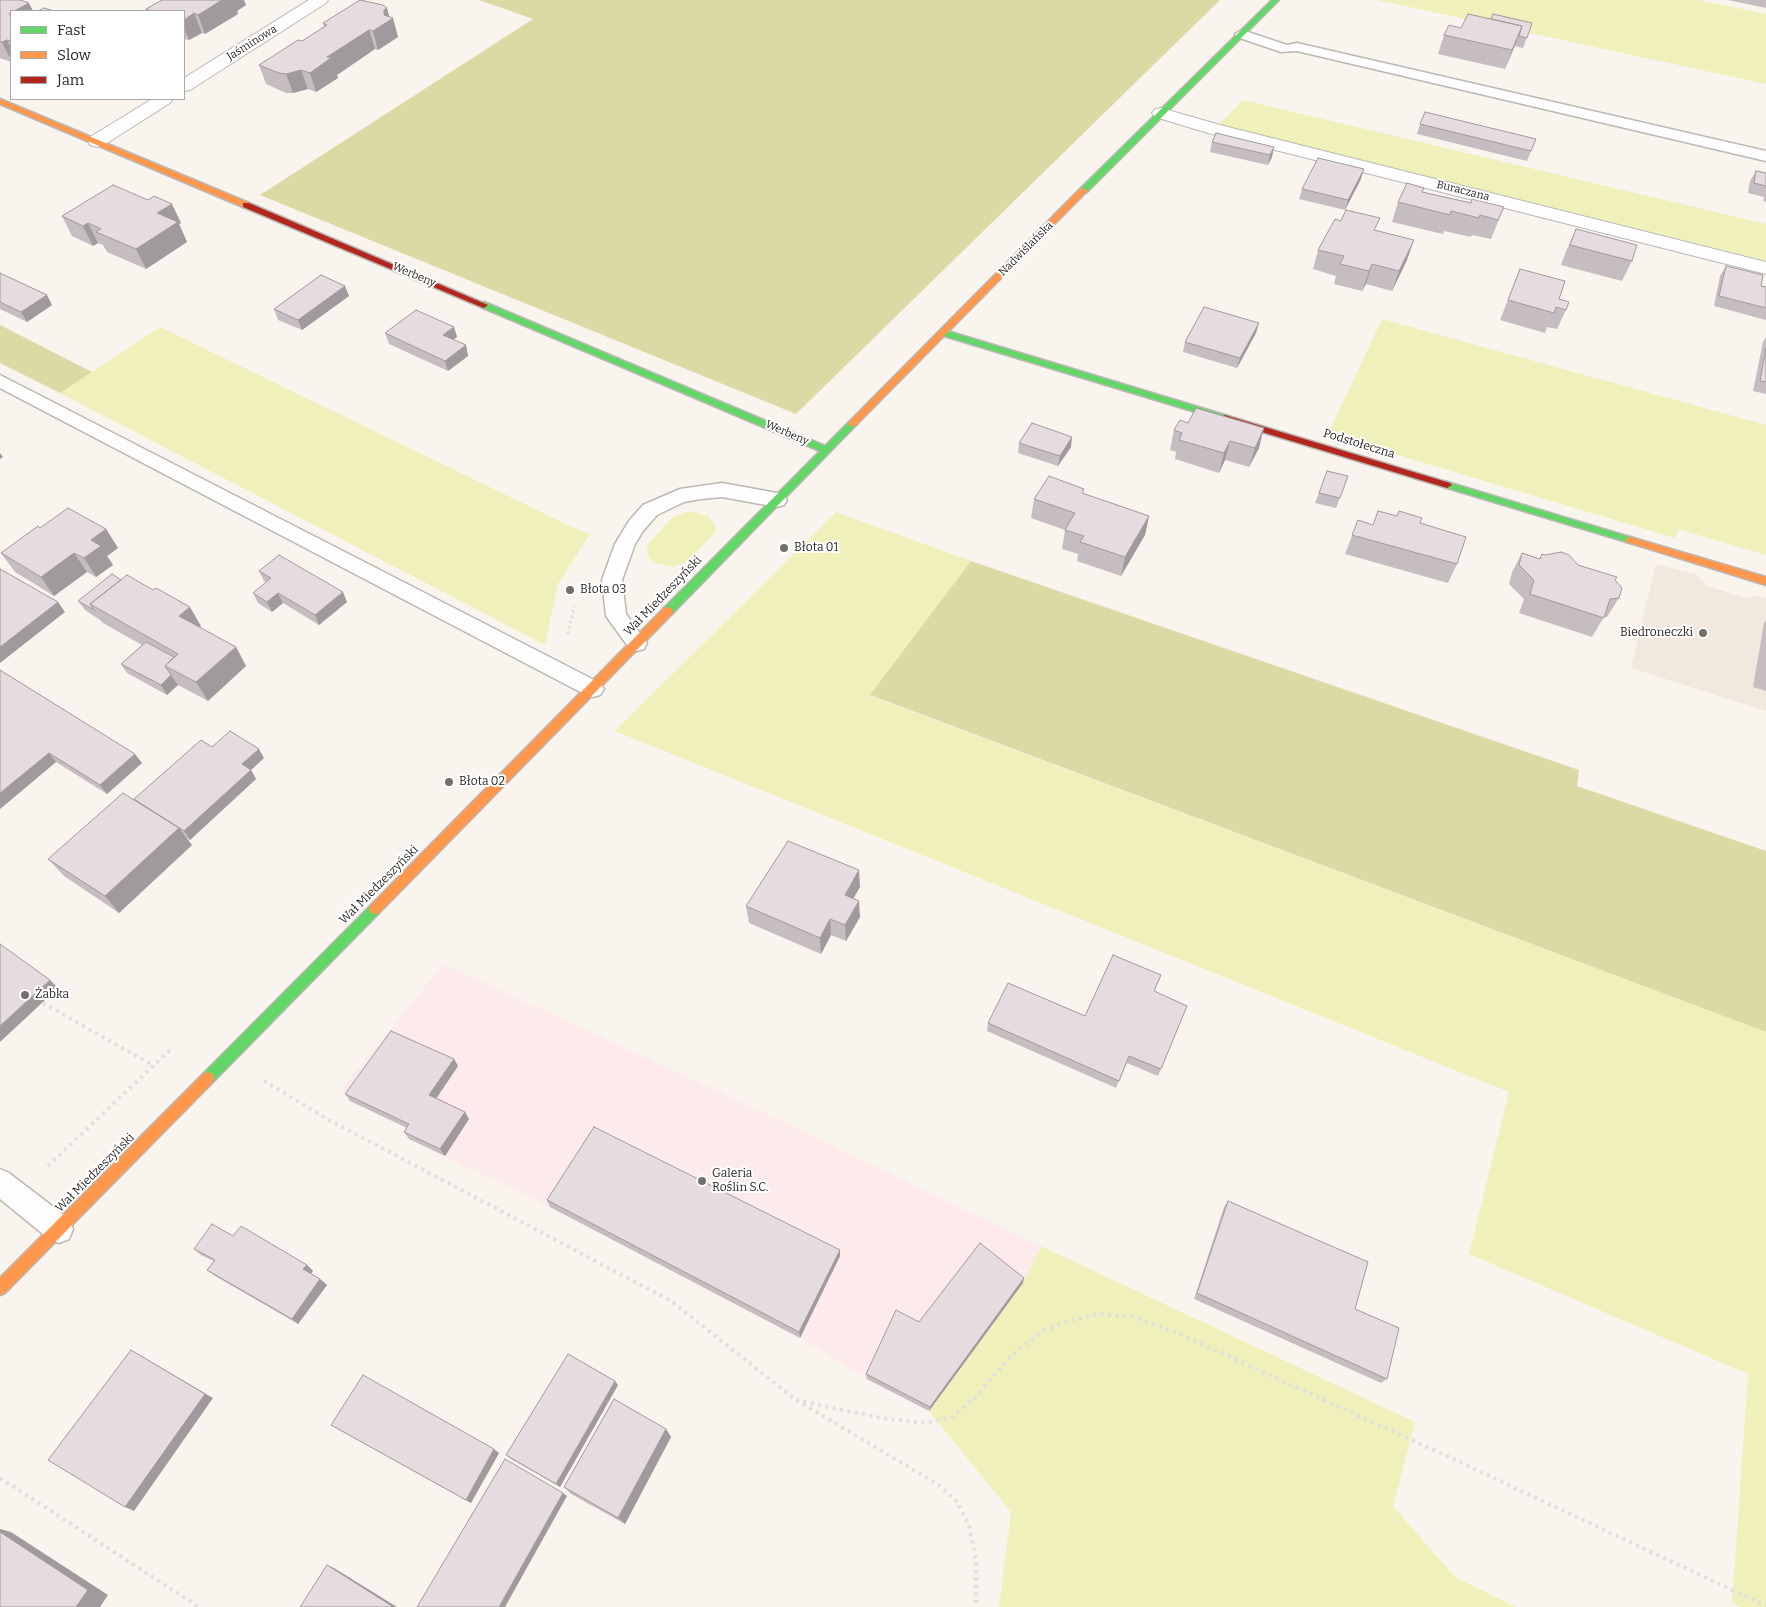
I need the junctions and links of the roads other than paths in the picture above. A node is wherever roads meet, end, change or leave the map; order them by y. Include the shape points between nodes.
1 (320, 0) edge
2 (1276, 0) edge
3 (1242, 34) junction
4 (185, 85) edge
5 (162, 100) edge
6 (0, 101) edge
7 (1160, 113) junction
8 (97, 141) junction
9 (1766, 156) edge
10 (1766, 268) edge
11 (944, 333) junction
12 (0, 381) edge
13 (826, 450) junction
14 (777, 500) junction
15 (1766, 581) edge
16 (637, 642) junction
17 (593, 689) junction
18 (0, 1182) edge
19 (59, 1229) junction
20 (0, 1288) edge

1 - 4 street, Jaśminowa
2 - 3 main road, Nadwiślańska
3 - 7 main road, Nadwiślańska
3 - 9 lane via 1286,49 1298,47
5 - 8 street
6 - 8 main road, Werbeny
7 - 10 street, Buraczana
7 - 11 main road, Nadwiślańska
8 - 13 main road, Werbeny
11 - 13 main road, Nadwiślańska
11 - 15 main road, Podstołeczna
12 - 17 lane
13 - 14 main road, Nadwiślańska
14 - 16 main road, Wał Miedzeszyński
14 - 16 lane via 722,490 672,499 650,510 625,544 612,580 616,616
16 - 17 main road, Wał Miedzeszyński
17 - 19 main road, Wał Miedzeszyński
18 - 19 lane
19 - 20 main road, Wał Miedzeszyński

